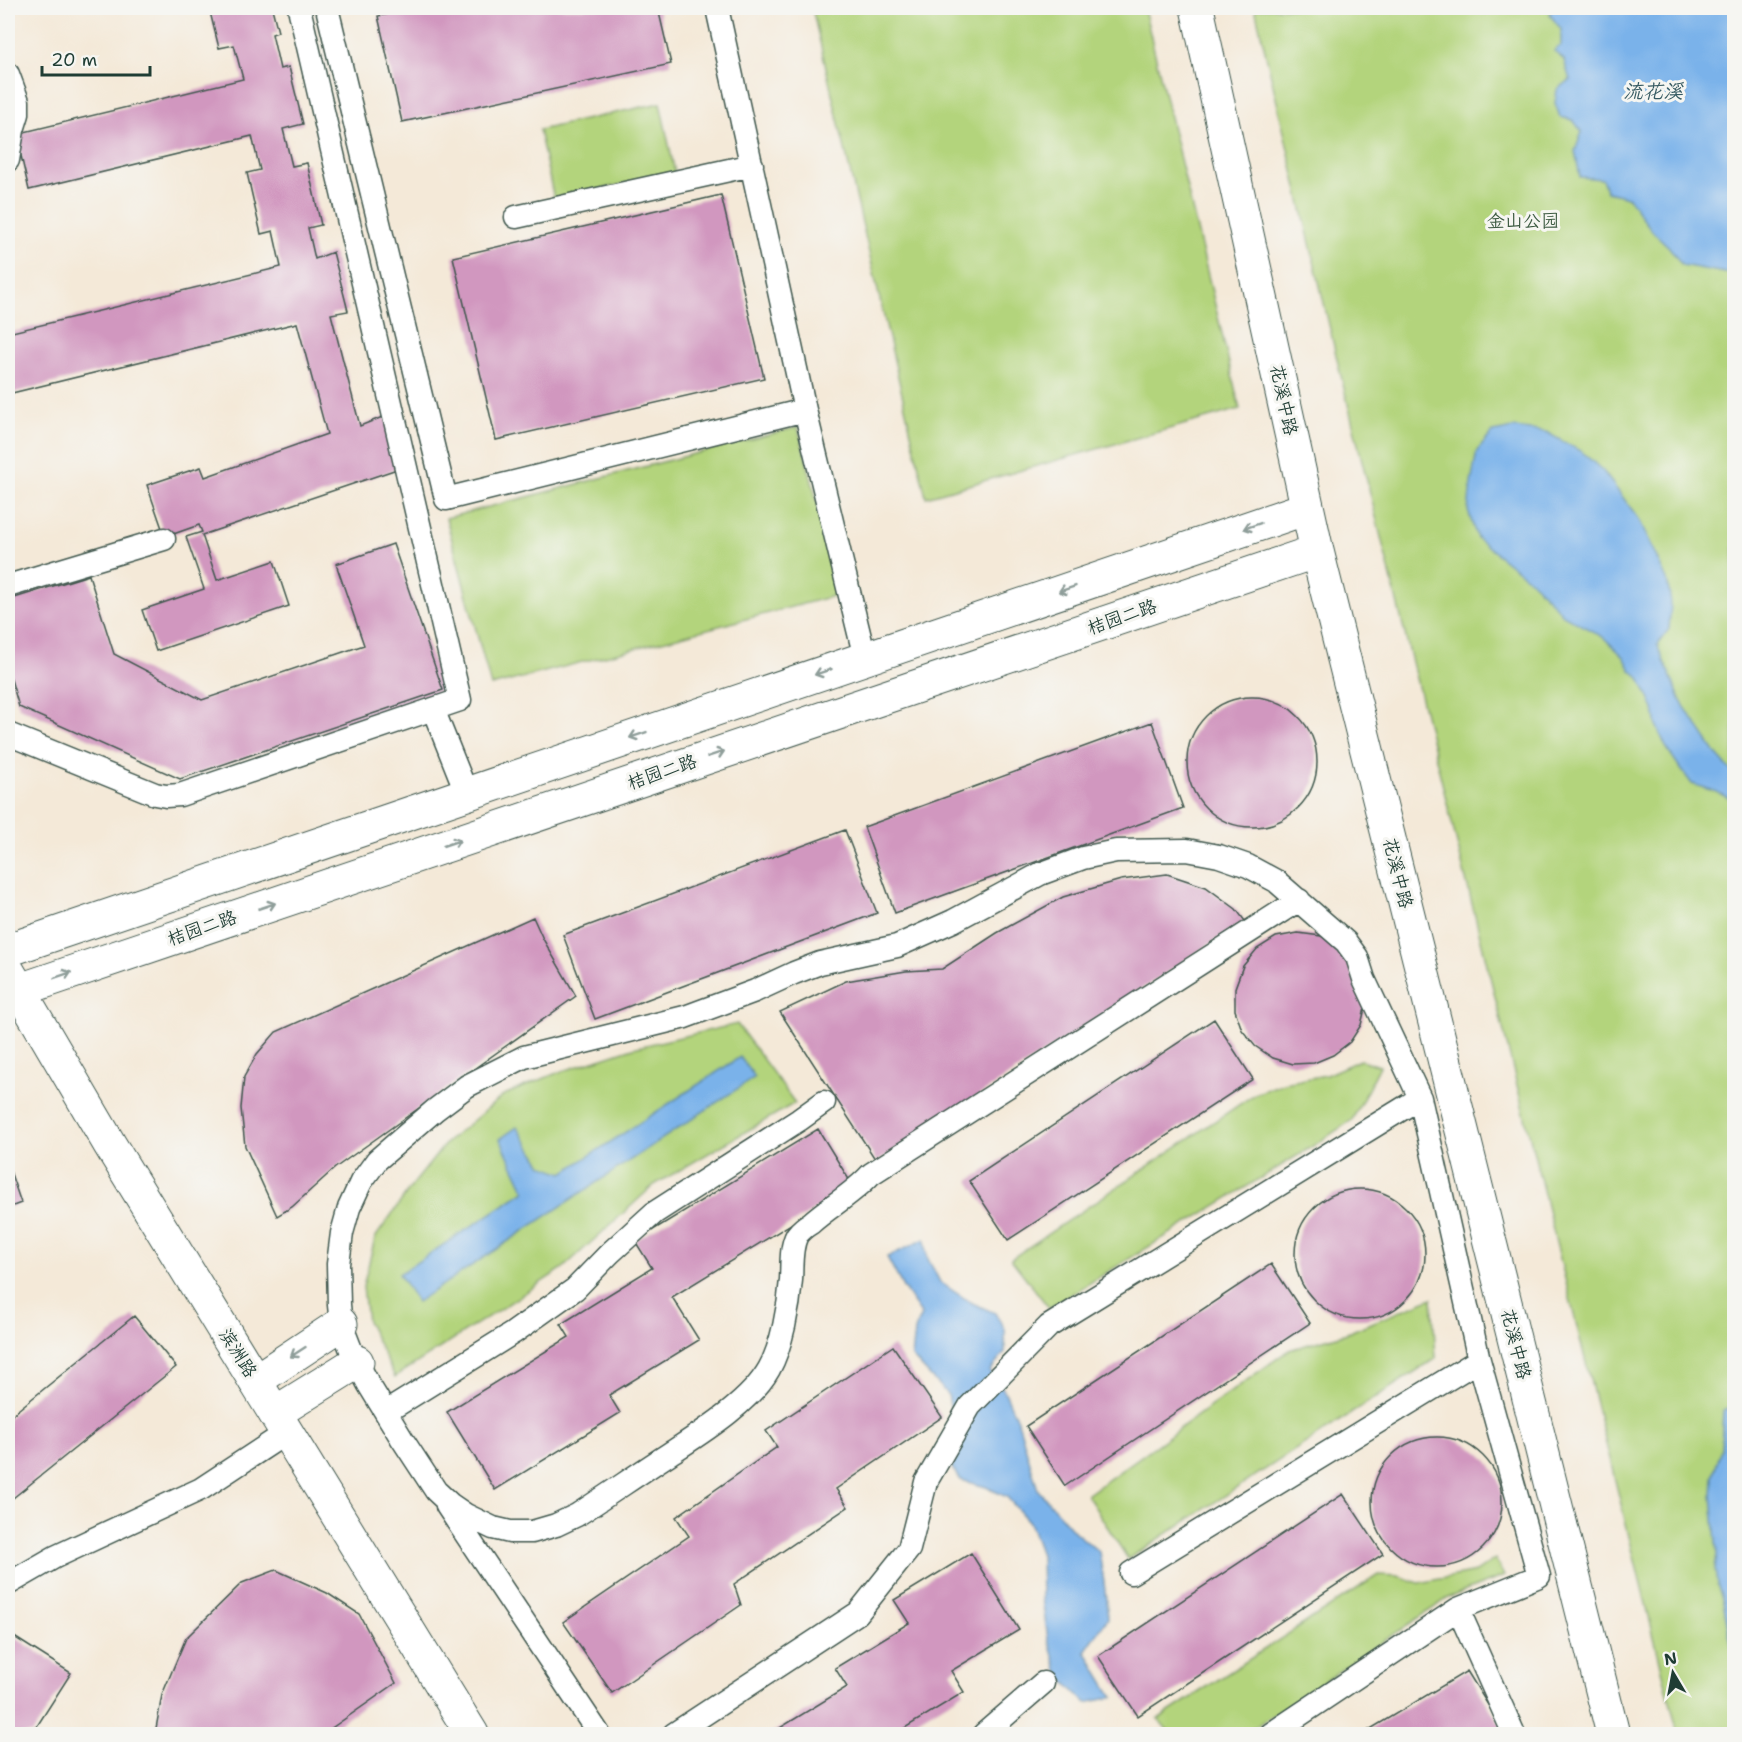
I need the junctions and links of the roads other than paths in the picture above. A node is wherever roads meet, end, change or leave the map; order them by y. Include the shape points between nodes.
1 (299, 8) edge
2 (327, 8) edge
3 (717, 8) edge
4 (1197, 8) edge
5 (8, 74) edge
6 (8, 160) edge
7 (752, 165) junction
8 (516, 217) dead end
9 (805, 410) junction
10 (1307, 508) junction
11 (164, 539) dead end
12 (1317, 551) junction
13 (8, 586) edge
14 (866, 658) junction
15 (433, 709) junction
16 (8, 734) edge
17 (467, 794) junction
18 (1299, 900) junction
19 (8, 950) edge
20 (11, 985) edge
21 (1420, 1098) junction
22 (824, 1102) dead end
23 (341, 1324) junction
24 (1479, 1360) junction
25 (357, 1362) junction
26 (255, 1381) junction
27 (386, 1412) junction
28 (280, 1423) junction
29 (436, 1491) junction
30 (1571, 1567) junction
31 (1131, 1573) dead end
32 (1539, 1576) junction
33 (8, 1584) edge
34 (1458, 1609) junction
35 (1043, 1683) dead end
36 (468, 1733) edge
37 (599, 1734) edge
38 (674, 1734) edge
39 (984, 1734) edge
40 (1271, 1734) edge
41 (1514, 1734) edge
42 (1613, 1734) edge

1 - 15 lane via 460,700
2 - 9 lane via 446,499
3 - 7 lane
4 - 10 street, 花溪中路
5 - 6 lane via 18,101 18,114
7 - 8 lane
7 - 9 lane
9 - 14 lane
10 - 12 street, 花溪中路
10 -> 14 street
11 - 13 lane
20 -> 12 street, 桔园二路
12 - 30 street, 花溪中路
14 -> 17 street
15 - 16 lane via 180,795 166,796
15 - 17 lane
17 - 19 street
18 - 21 lane via 1357,957
18 - 23 lane via 1276,881 1219,855 1186,850 1116,851 1040,874 897,946 820,963 685,1017 524,1057 467,1086 435,1110 377,1160 361,1182 342,1233 338,1264
18 - 29 lane via 871,1174 808,1224 798,1234 793,1252 787,1315 769,1369 750,1393 700,1433 577,1515 532,1532 493,1528 466,1515
20 - 26 street, 滨洲路
21 - 24 lane
21 - 38 lane via 1049,1326 970,1406 926,1482 909,1549 858,1613
22 - 27 lane via 654,1213 574,1289 513,1333
23 - 25 lane
23 -> 26 street
24 - 31 lane
24 - 32 lane
25 - 27 lane
25 - 28 street
26 - 28 street, 滨洲路
27 - 29 lane
28 - 33 lane via 201,1489 65,1551
28 - 36 street, 滨洲路
29 - 37 lane
30 - 32 lane
30 - 42 street, 花溪中路
32 - 34 lane
34 - 40 lane
34 - 41 lane
35 - 39 lane

